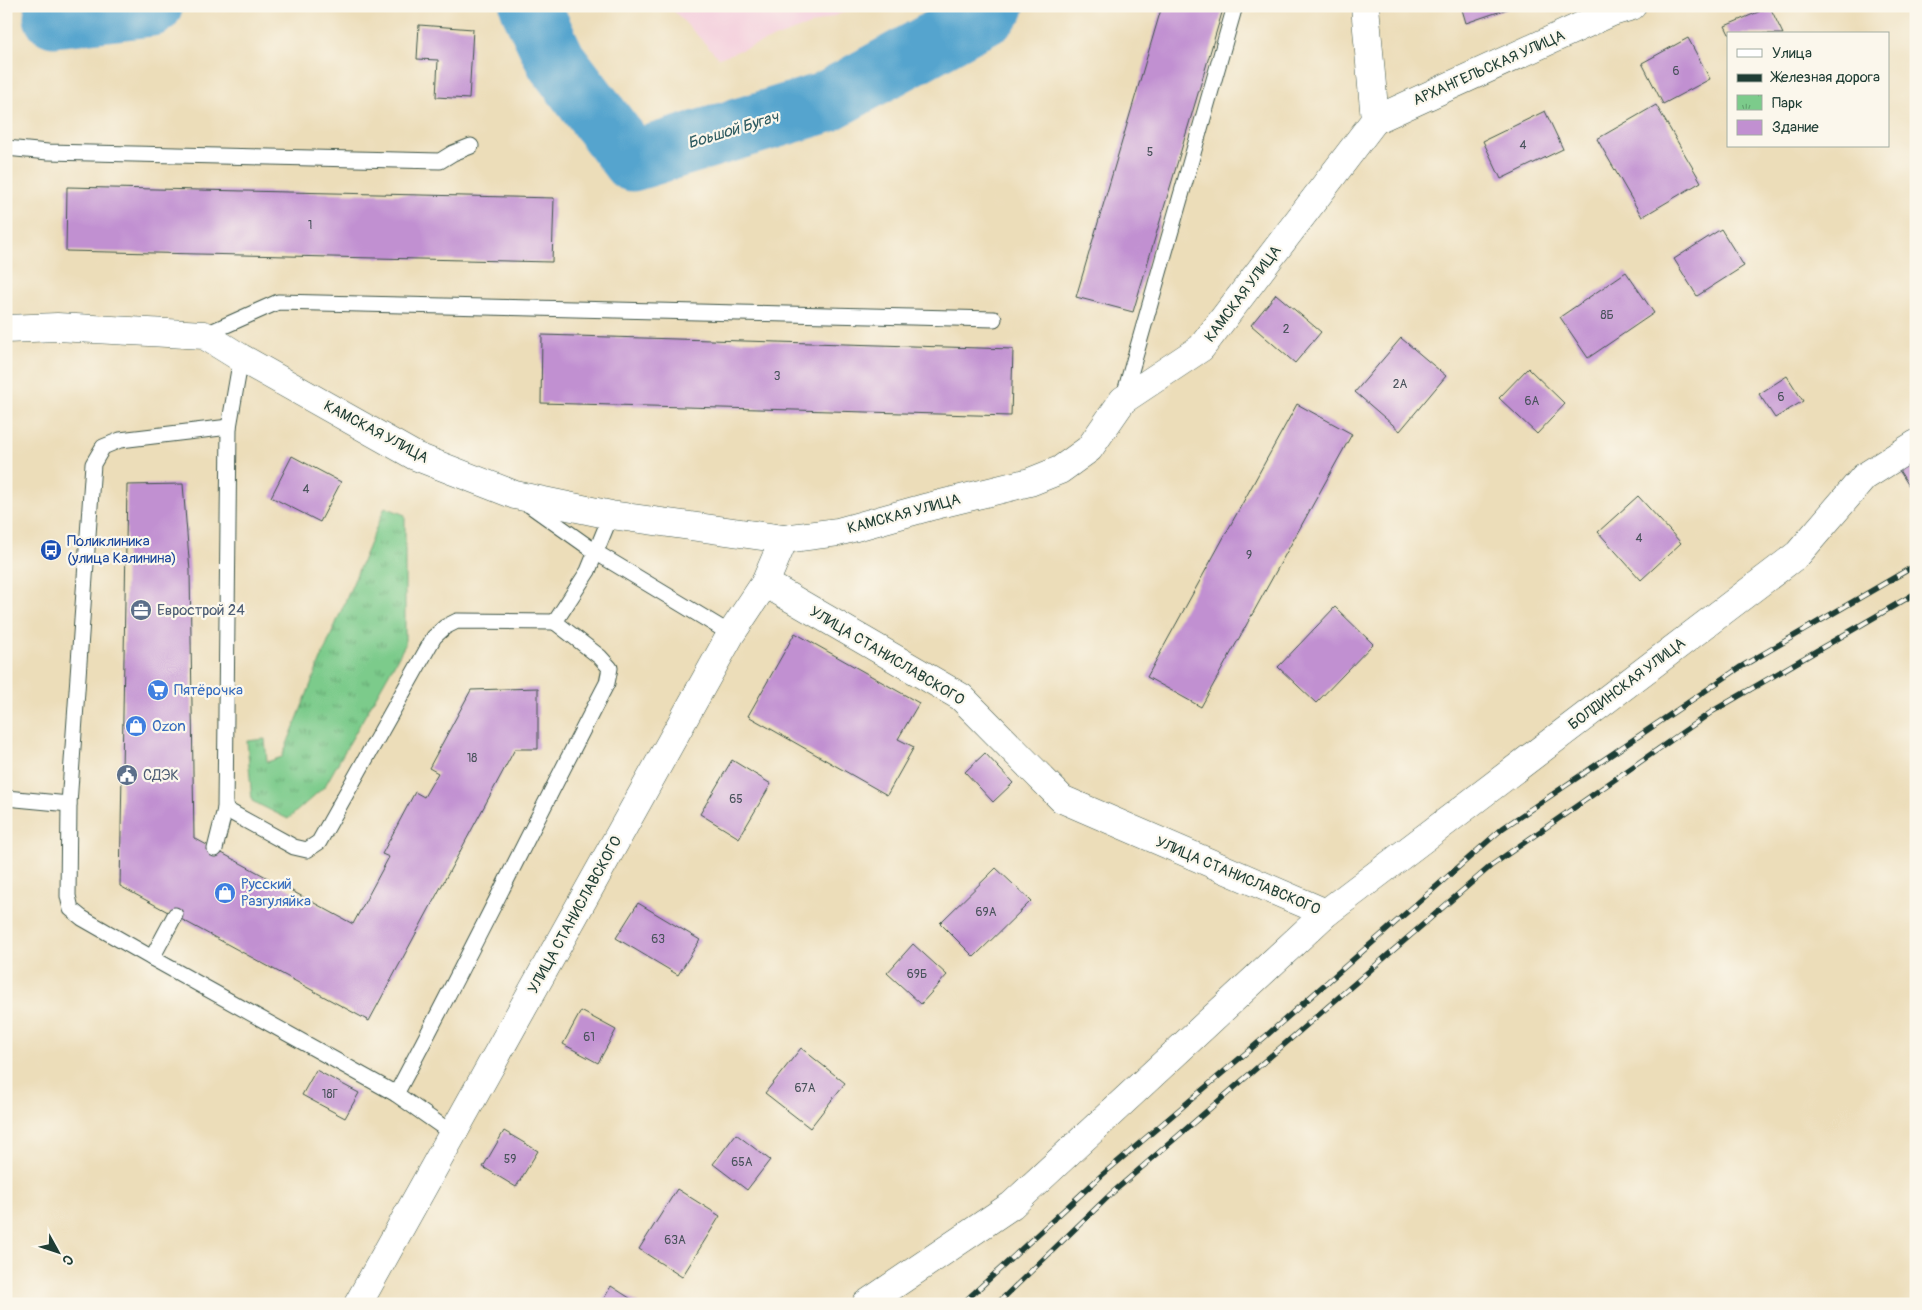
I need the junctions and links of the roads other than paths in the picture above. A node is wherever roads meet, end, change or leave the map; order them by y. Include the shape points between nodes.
1 (1235, 6) edge
2 (1365, 6) edge
3 (1632, 6) edge
4 (1375, 120) junction
5 (471, 146) dead end
6 (6, 148) edge
7 (994, 318) dead end
8 (6, 329) edge
9 (204, 335) junction
10 (241, 358) junction
11 (1122, 400) junction
12 (229, 427) junction
13 (1916, 444) edge
14 (515, 495) junction
15 (611, 515) junction
16 (784, 539) junction
17 (597, 552) junction
18 (765, 583) junction
19 (556, 622) junction
20 (731, 634) junction
21 (6, 798) edge
22 (69, 804) junction
23 (225, 809) junction
24 (215, 849) dead end
25 (1326, 913) junction
26 (174, 915) dead end
27 (152, 958) junction
28 (396, 1094) junction
29 (453, 1134) junction
30 (358, 1304) edge
31 (866, 1304) edge

1 - 11 lane
2 - 4 street
3 - 4 street, АРХАНГЕЛЬСКАЯ УЛИЦА via 1612,12
4 - 11 street, КАМСКАЯ УЛИЦА via 1201,348
5 - 6 lane via 440,161 48,152
7 - 9 lane via 278,302
8 - 9 street, КАМСКАЯ УЛИЦА via 57,327
9 - 10 street, КАМСКАЯ УЛИЦА
10 - 12 lane
10 - 14 street, КАМСКАЯ УЛИЦА via 415,456
11 - 16 street, КАМСКАЯ УЛИЦА via 1089,449 1060,470 1030,482 838,532
12 - 22 lane via 120,440 103,447 93,464
12 - 23 lane
13 - 25 street, БОЛДИНСКАЯ УЛИЦА via 1864,477 1798,554
14 - 15 street, КАМСКАЯ УЛИЦА
14 - 17 lane
15 - 16 street, КАМСКАЯ УЛИЦА
15 - 17 lane
16 - 18 street
17 - 19 lane
17 - 20 lane
18 - 20 street, УЛИЦА СТАНИСЛАВСКОГО
18 - 25 street, УЛИЦА СТАНИСЛАВСКОГО via 961,697 1062,800
19 - 23 lane via 457,621 434,637 319,842 307,850 294,847
19 - 28 lane via 610,668 607,683
20 - 29 street, УЛИЦА СТАНИСЛАВСКОГО
21 - 22 lane
22 - 27 lane via 68,896 72,909
23 - 24 lane
25 - 31 street, УЛИЦА СТАНИСЛАВСКОГО via 1012,1205
26 - 27 lane
27 - 28 lane
28 - 29 lane
29 - 30 street, УЛИЦА СТАНИСЛАВСКОГО

